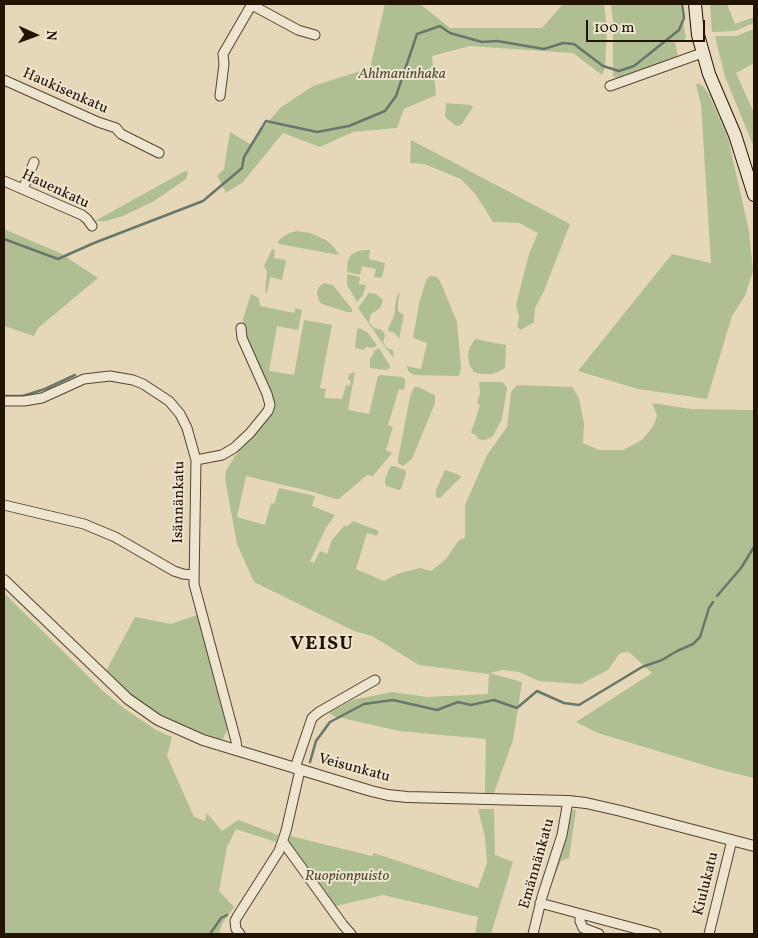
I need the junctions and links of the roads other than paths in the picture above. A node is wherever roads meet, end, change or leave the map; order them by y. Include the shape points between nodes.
1 (252, 4) edge
2 (695, 4) edge
3 (315, 35) dead end
4 (702, 53) junction
5 (4, 80) edge
6 (610, 86) dead end
7 (220, 96) dead end
8 (159, 153) dead end
9 (34, 162) dead end
10 (4, 181) edge
11 (23, 189) junction
12 (754, 195) edge
13 (92, 226) dead end
14 (241, 328) dead end
15 (4, 401) edge
16 (196, 460) junction
17 (4, 505) edge
18 (193, 575) junction
19 (4, 580) edge
20 (375, 680) dead end
21 (237, 750) junction
22 (298, 769) junction
23 (568, 801) junction
24 (732, 840) junction
25 (283, 842) junction
26 (754, 846) edge
27 (540, 904) junction
28 (580, 915) junction
29 (240, 934) edge
30 (351, 934) edge
31 (534, 934) edge
32 (599, 934) edge
33 (656, 934) edge
34 (709, 934) edge

1 - 3 street via 298,30
1 - 7 street via 223,54
2 - 4 main road
4 - 6 street
4 - 12 main road via 735,135
5 - 8 street, Haukisenkatu via 116,128
9 - 11 street
10 - 11 street, Hauenkatu
11 - 13 street, Hauenkatu via 82,215
14 - 16 street via 242,338 270,405 250,433 234,448
15 - 16 street, Isännänkatu via 42,398 84,379 110,376 133,380 169,400 175,407 188,428
16 - 18 street, Isännänkatu
17 - 18 street via 115,536 174,571
18 - 21 street, Isännänkatu
19 - 21 street, Veisunkatu via 110,683 146,713 196,738
20 - 22 street via 312,718
21 - 22 street, Veisunkatu
22 - 23 street, Veisunkatu via 370,791 407,798
22 - 25 street
23 - 24 street, Veisunkatu via 621,810
23 - 27 street, Emännänkatu via 562,835
24 - 26 street, Veisunkatu
24 - 34 street, Kiulukatu
25 - 29 street via 237,916 236,929
25 - 30 street
27 - 28 street
27 - 31 street, Emännänkatu
28 - 32 street via 582,928
28 - 33 street

